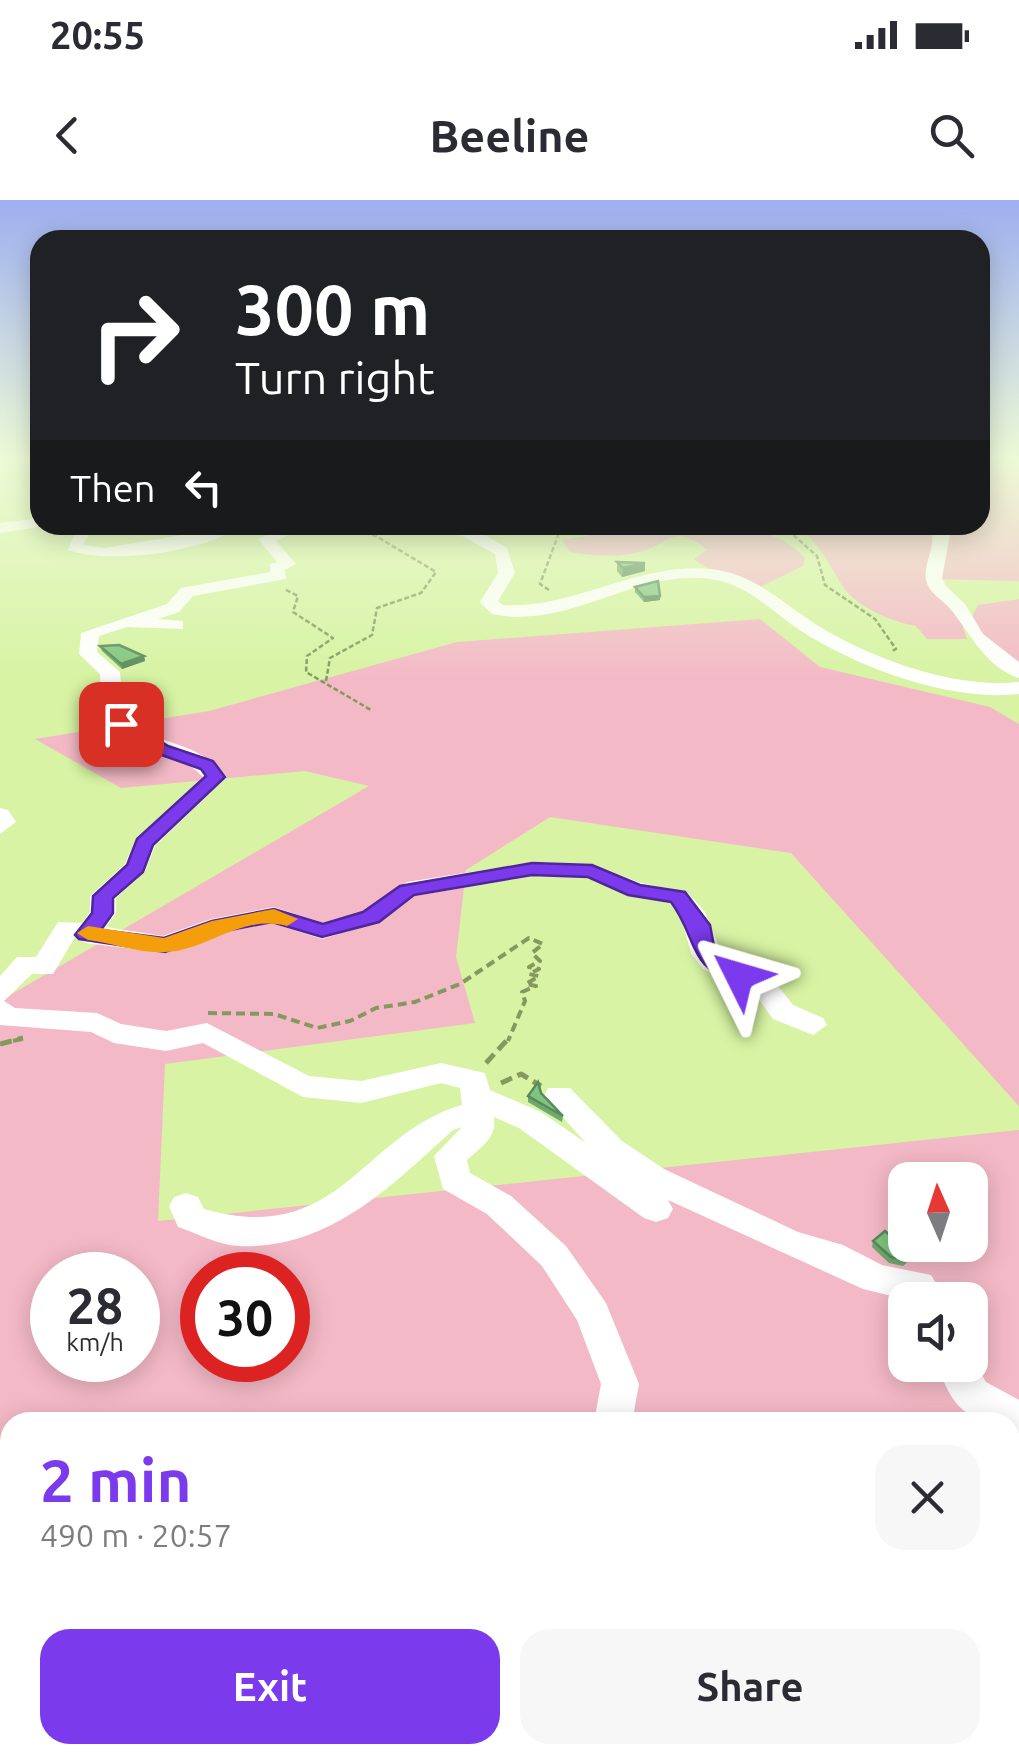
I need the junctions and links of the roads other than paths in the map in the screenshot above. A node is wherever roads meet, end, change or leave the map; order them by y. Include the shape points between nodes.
1 (81, 535) edge
2 (218, 535) edge
3 (281, 535) edge
4 (479, 535) edge
5 (942, 535) edge
6 (126, 622) junction
7 (177, 625) dead end
8 (1019, 672) edge
9 (1019, 688) edge
10 (0, 815) edge
11 (0, 827) edge
12 (86, 935) junction
13 (0, 993) edge
14 (0, 1008) edge
15 (814, 1025) dead end
16 (476, 1096) junction
17 (558, 1096) road end
18 (186, 1206) dead end
19 (656, 1210) dead end
20 (894, 1282) edge
21 (962, 1382) edge
22 (615, 1412) edge
23 (992, 1412) edge

1 - 2 street via 74,547 85,555
3 - 6 street via 266,540 288,564 276,567 280,575 187,592 173,608
4 - 9 street via 508,562 504,583 489,602 498,610 547,612 704,572 728,577 818,634 879,659 966,688
5 - 8 street via 938,588 976,637
6 - 7 street
6 - 12 street via 90,633 88,654 110,672 109,694 121,724 162,750 207,765 216,777 144,843 136,867 103,896 102,913
10 - 11 street
12 - 13 street via 67,928 43,968 27,963
12 - 15 street via 165,946 220,925 274,915 322,931 371,917 407,890 532,869 592,871 635,890 678,897 692,912 713,963 765,988 784,1012
14 - 16 street via 8,1017 97,1023 114,1033 166,1041 207,1033 303,1086 361,1092 441,1073
16 - 18 street via 371,1185 312,1222 237,1232 190,1218
16 - 19 street via 530,1120
16 - 22 street via 480,1130 450,1156 455,1180 500,1205 554,1256 593,1314 620,1384
17 - 20 street via 610,1150 652,1178 790,1244
21 - 23 street

